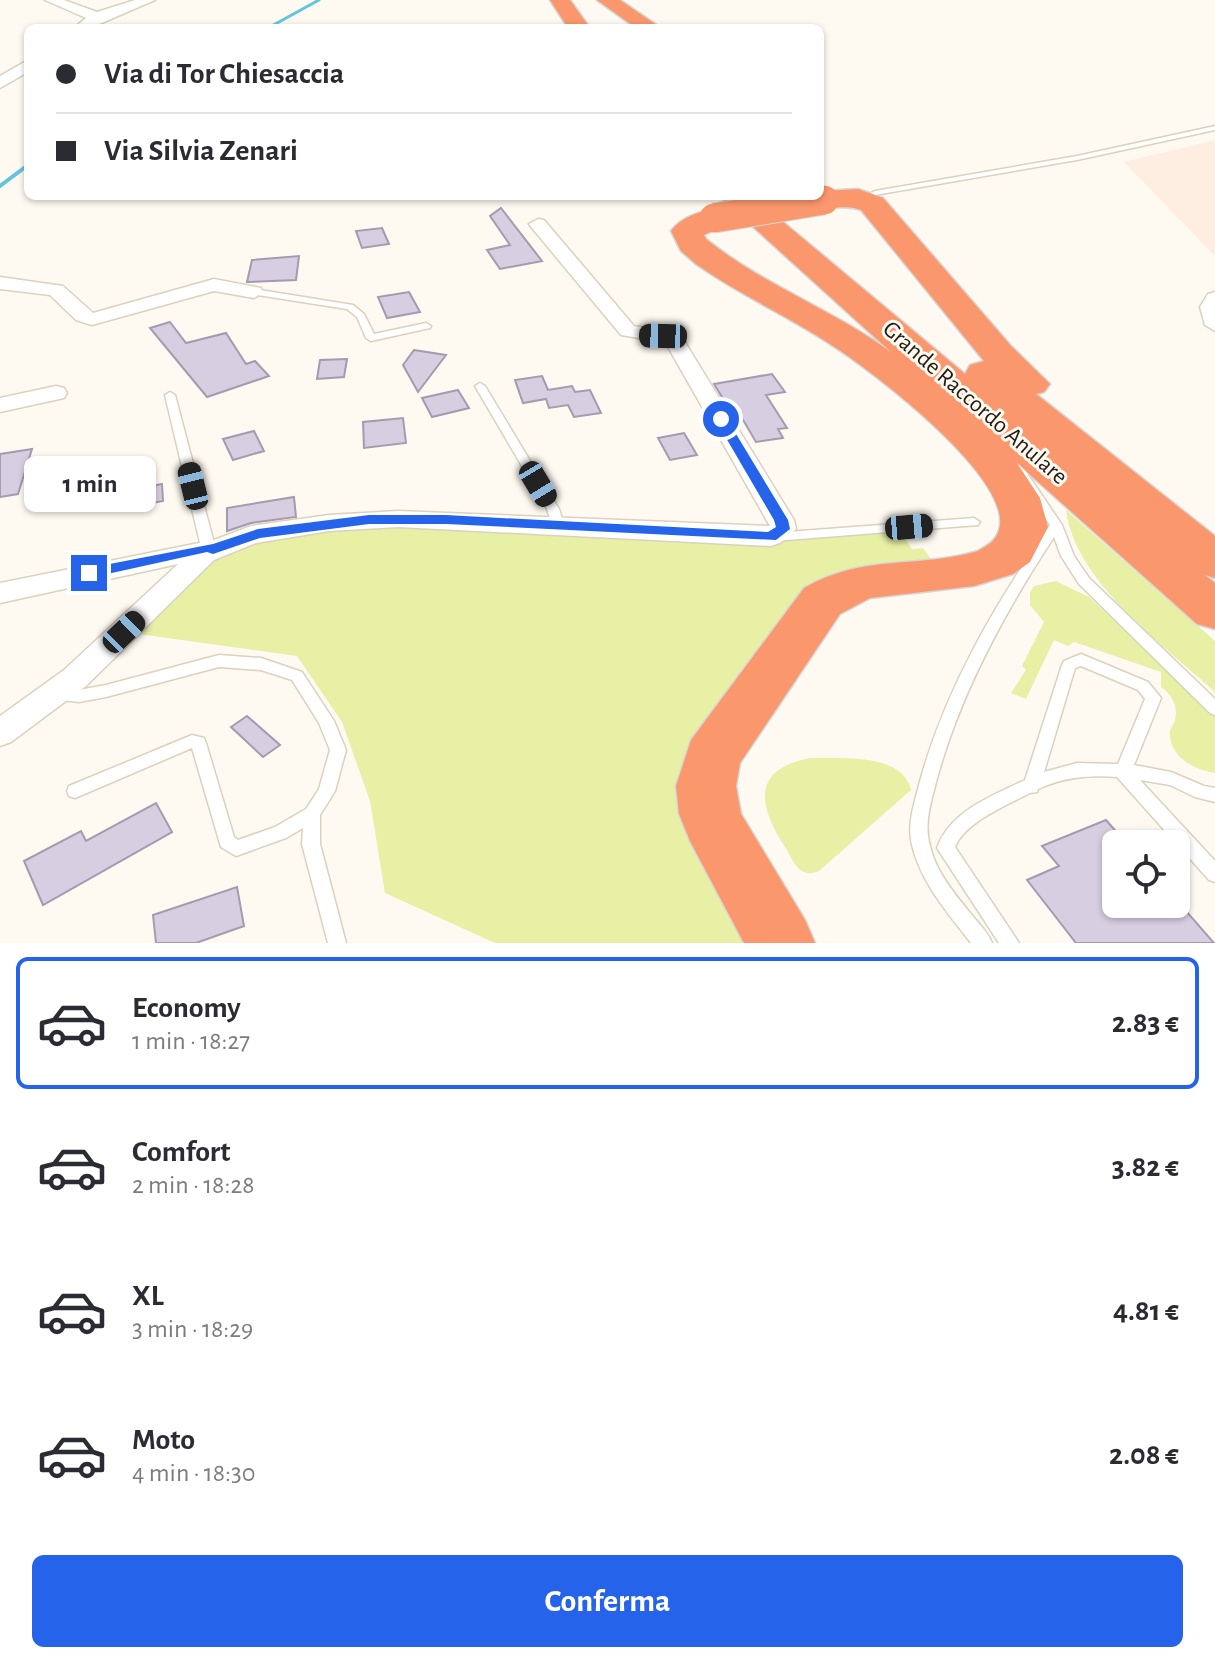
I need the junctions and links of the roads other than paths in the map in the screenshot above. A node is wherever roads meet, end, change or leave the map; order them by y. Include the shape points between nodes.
1 (52, 0) edge
2 (148, 0) edge
3 (579, 0) edge
4 (607, 0) edge
5 (547, 2) edge
6 (97, 17) junction
7 (87, 24) edge
8 (574, 24) edge
9 (597, 24) edge
10 (644, 24) edge
11 (24, 68) edge
12 (0, 83) edge
13 (1215, 128) edge
14 (875, 193) dead end
15 (773, 200) edge
16 (724, 207) edge
17 (538, 224) dead end
18 (0, 283) edge
19 (254, 292) joint
20 (1215, 298) edge
21 (1215, 325) edge
22 (426, 326) dead end
23 (902, 340) junction
24 (480, 386) dead end
25 (56, 393) dead end
26 (170, 395) dead end
27 (0, 405) edge
28 (974, 522) dead end
29 (558, 525) junction
30 (1056, 525) junction
31 (771, 537) junction
32 (210, 548) junction
33 (1215, 560) edge
34 (0, 593) edge
35 (1215, 611) edge
36 (54, 695) junction
37 (1215, 709) edge
38 (0, 733) edge
39 (1123, 772) junction
40 (1031, 787) junction
41 (75, 791) dead end
42 (1215, 795) edge
43 (312, 814) junction
44 (1215, 874) edge
45 (337, 943) edge
46 (781, 943) edge
47 (983, 943) edge
48 (1010, 943) edge

1 - 6 street
2 - 6 street
3 - 9 highway
4 - 10 highway
5 - 8 highway
6 - 7 street
11 - 12 street
13 - 14 lane
15 - 33 highway, Grande Raccordo Anulare
16 - 23 highway, Grande Raccordo Anulare
16 - 33 highway, bridge via 858,198 872,204 998,354
16 - 46 highway via 687,231 692,244 902,379 996,464 1014,487 1025,518 1021,540 1000,560 866,580 832,592 712,757 706,786 710,814
17 - 31 street via 625,329 676,343 781,520 783,529
18 - 19 street via 59,291 81,315 92,319 214,285
19 - 22 lane via 350,307 361,316 371,338
20 - 21 street via 1210,307
23 - 30 lane via 1003,447
23 - 35 highway, Grande Raccordo Anulare
24 - 29 lane
25 - 27 street
26 - 32 lane
28 - 31 lane
29 - 31 street
29 - 32 street via 359,520 258,533
30 - 37 lane via 1073,565 1098,598
30 - 47 lane via 1020,576 976,664 930,767 918,828 934,880
32 - 34 street
32 - 36 street
36 - 38 street
36 - 43 lane via 79,696 219,661 261,664 297,676 338,750 327,791
39 - 40 lane via 1067,772
39 - 40 lane via 1153,698 1143,686 1081,660 1069,665
39 - 42 lane via 1168,777 1198,794
39 - 44 lane
40 - 48 lane via 967,819 949,834 946,848
41 - 43 lane via 192,741 198,743 227,842 236,848 280,833
43 - 45 lane via 311,844

